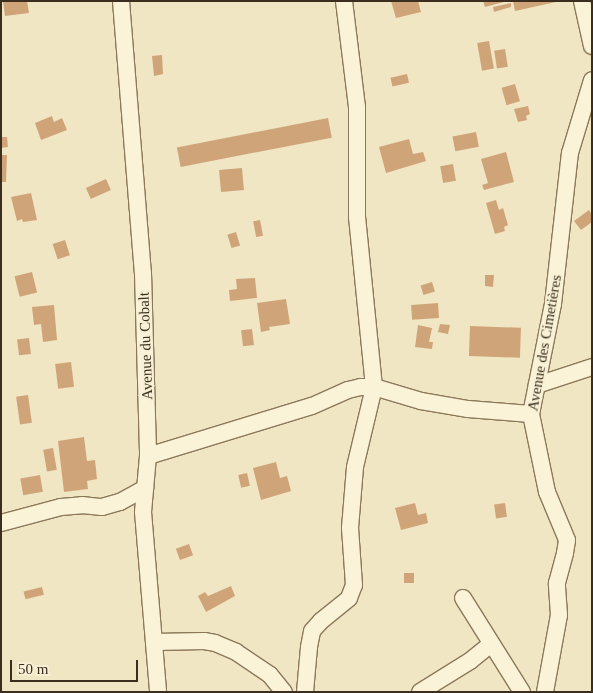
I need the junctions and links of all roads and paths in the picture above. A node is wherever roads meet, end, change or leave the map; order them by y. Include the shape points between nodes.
1 (121, 1) edge
2 (344, 1) edge
3 (582, 1) edge
4 (592, 46) edge
5 (591, 86) edge
6 (592, 367) edge
7 (537, 385) junction
8 (374, 387) junction
9 (530, 414) junction
10 (148, 456) junction
11 (144, 488) junction
12 (1, 523) edge
13 (463, 598) dead end
14 (154, 642) junction
15 (492, 644) junction
16 (158, 692) edge
17 (284, 692) edge
18 (305, 692) edge
19 (420, 692) edge
20 (522, 692) edge
21 (545, 692) edge

1 - 10 street, Avenue du Cobalt via 143,273
2 - 8 street via 357,107 357,217
3 - 4 street
5 - 7 street, Avenue des Cimetières via 570,153 560,260
6 - 7 street
7 - 9 street, Avenue des Cimetières
8 - 9 street via 421,401
8 - 10 street via 348,390 312,406
8 - 18 street via 355,467 350,528 354,585 349,598 312,631
9 - 21 street, Avenue des Cimetières via 547,492 566,540 566,553 557,583 559,615
10 - 11 street, Avenue du Cobalt
11 - 12 street via 120,502 102,507 61,507
11 - 14 street, Avenue du Cobalt
13 - 15 street
14 - 16 street, Avenue du Cobalt
14 - 17 street via 204,641 236,652 270,675
15 - 19 street via 470,662
15 - 20 street

